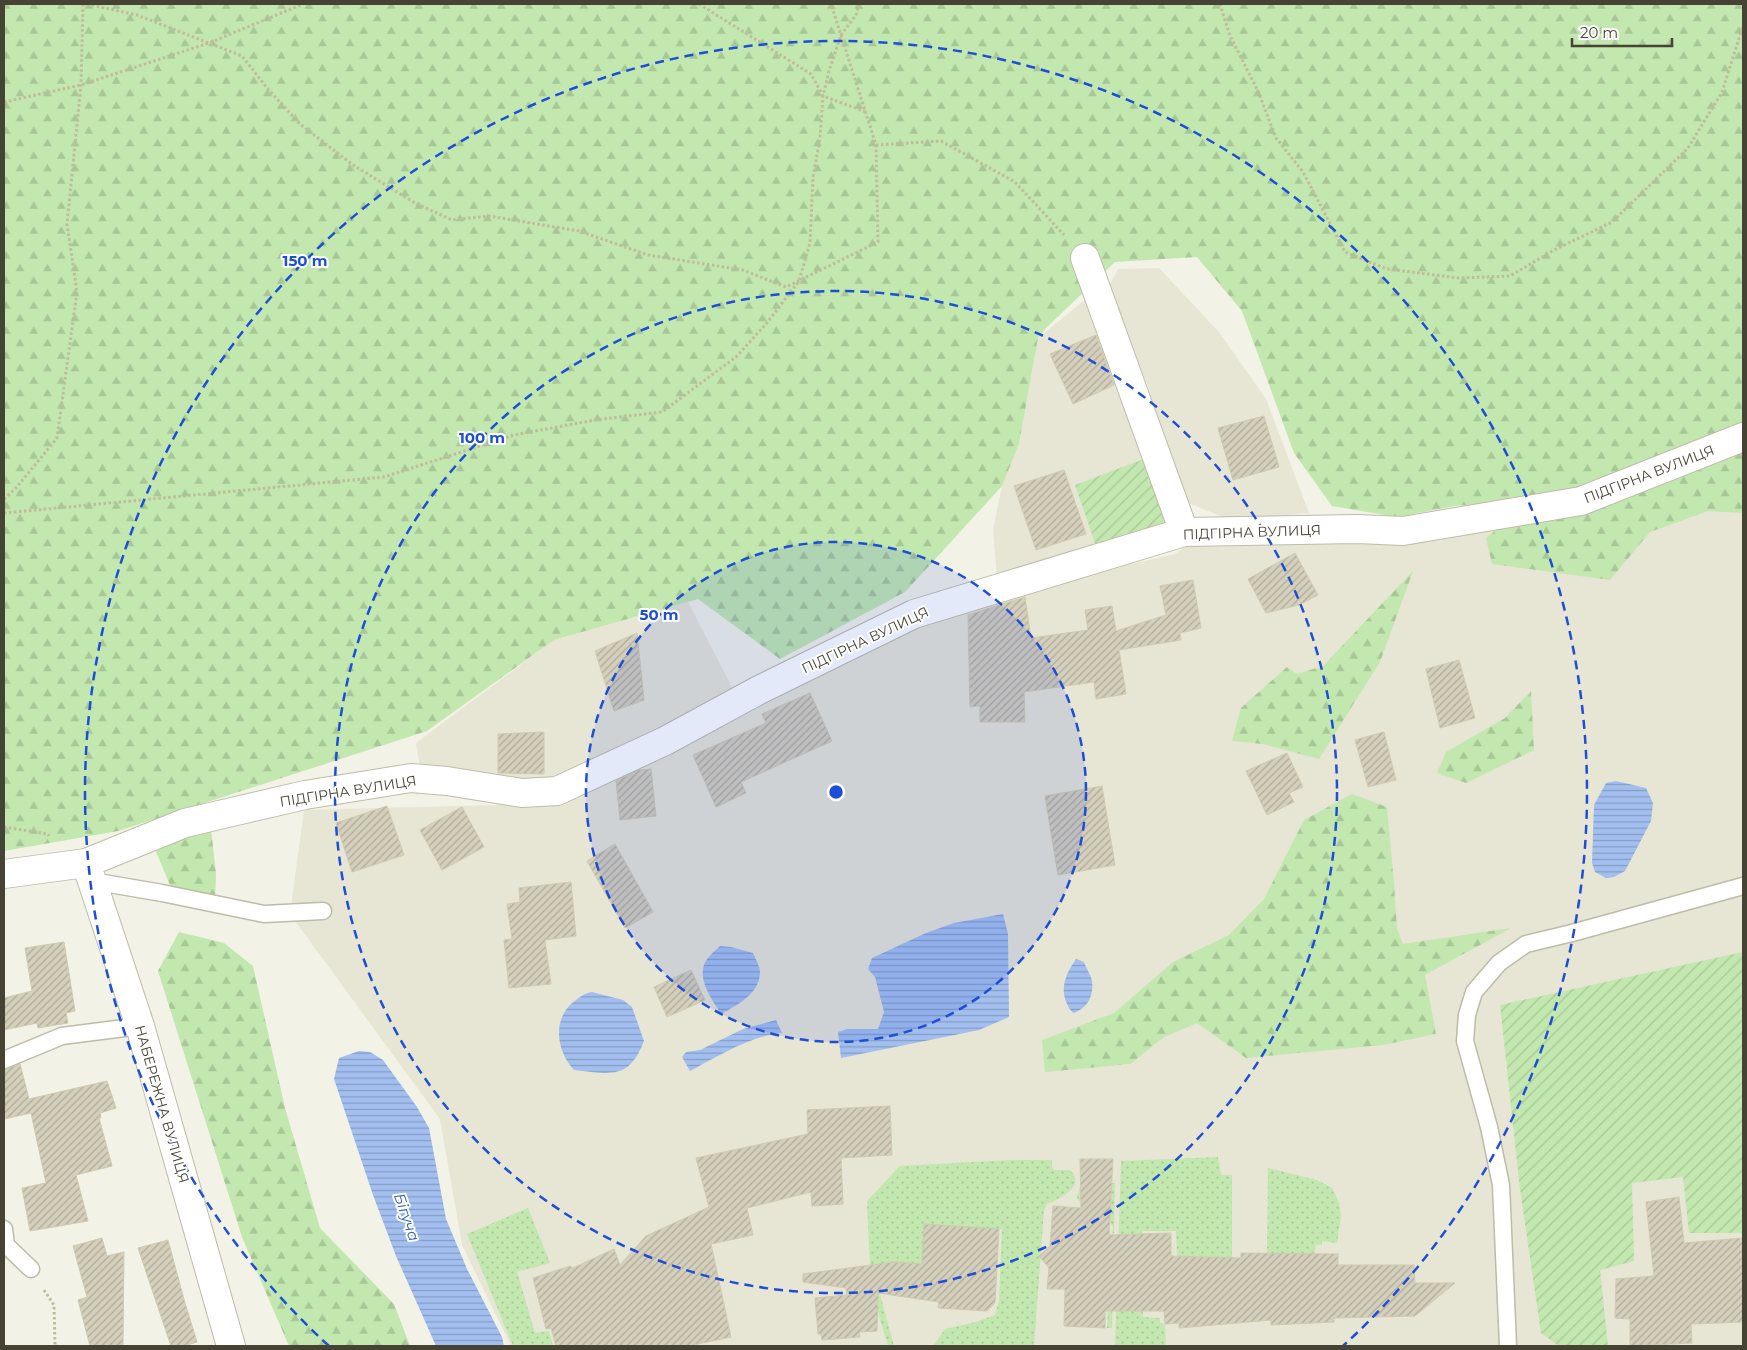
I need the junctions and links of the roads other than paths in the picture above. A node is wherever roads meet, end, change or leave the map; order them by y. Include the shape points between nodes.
1 (1084, 258) road end
2 (1743, 437) edge
3 (1184, 532) junction
4 (89, 872) junction
5 (4, 874) edge
6 (1743, 886) edge
7 (323, 911) dead end
8 (140, 1026) junction
9 (4, 1060) edge
10 (4, 1230) edge
11 (30, 1269) road end
12 (231, 1346) edge
13 (1508, 1346) edge

1 - 3 street
2 - 3 street, ПІДГІРНА ВУЛИЦЯ via 1581,501 1403,531
3 - 4 street, ПІДГІРНА ВУЛИЦЯ via 914,614 759,690 666,741 557,792 522,793 411,778 305,795 185,823
4 - 5 street, ПІДГІРНА ВУЛИЦЯ
4 - 7 lane via 162,893 264,914
4 - 8 street, НАБЕРЕЖНА ВУЛИЦЯ
6 - 13 lane via 1526,944 1499,963 1474,992 1467,1015 1465,1041 1501,1185
8 - 9 lane via 62,1036
8 - 12 street, НАБЕРЕЖНА ВУЛИЦЯ
10 - 11 lane via 6,1245

